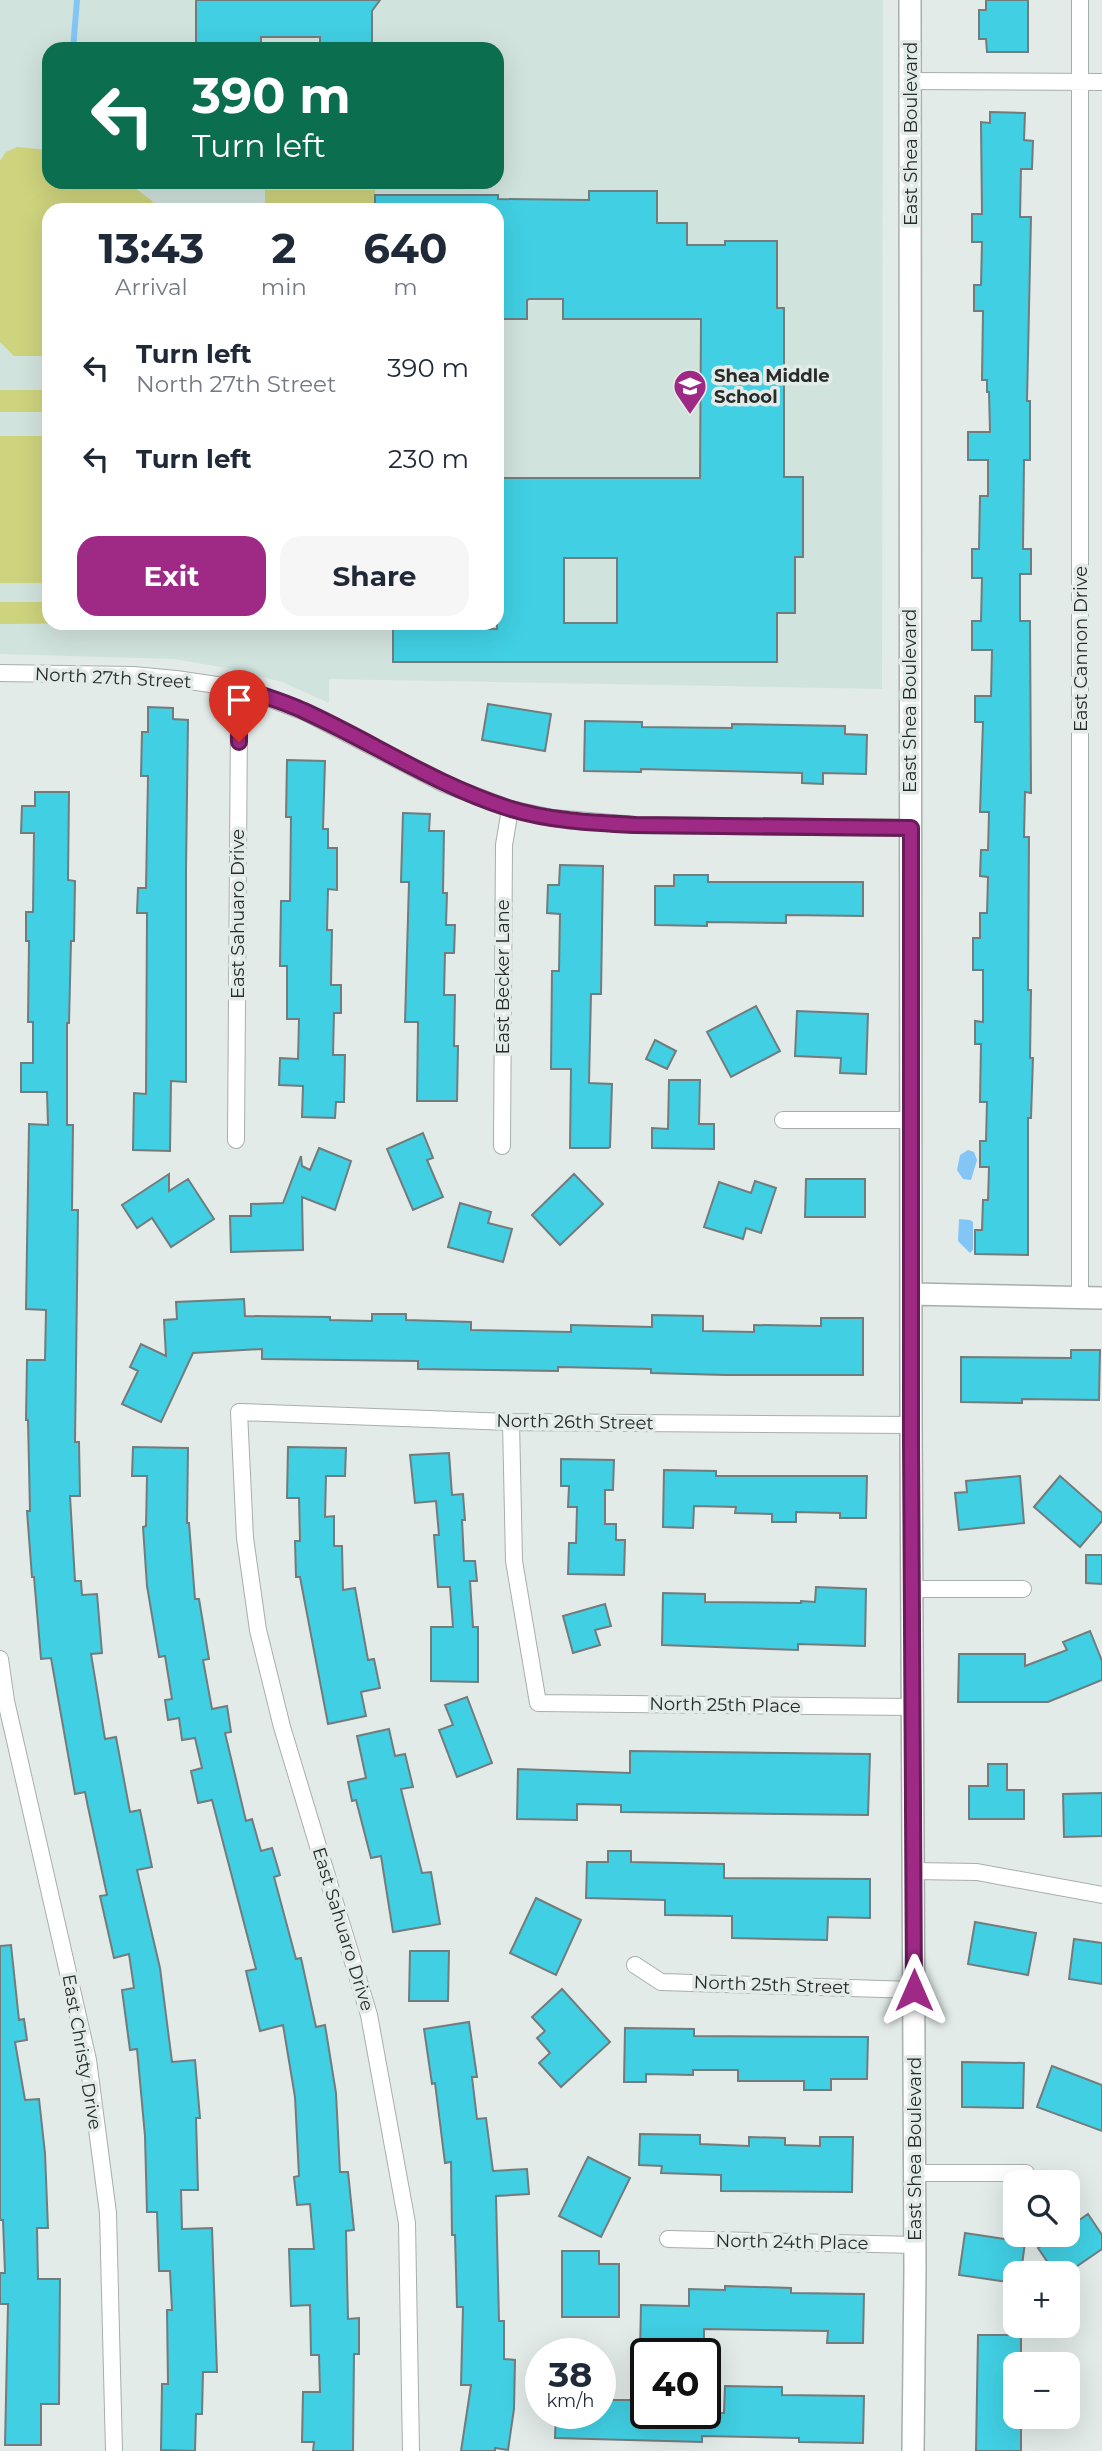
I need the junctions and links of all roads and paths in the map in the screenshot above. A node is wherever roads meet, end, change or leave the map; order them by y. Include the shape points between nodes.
1 (911, 0) edge
2 (1080, 0) edge
3 (910, 81) junction
4 (1081, 82) junction
5 (1102, 82) edge
6 (0, 673) edge
7 (244, 689) junction
8 (510, 809) junction
9 (911, 828) junction
10 (783, 1120) dead end
11 (911, 1120) junction
12 (236, 1140) dead end
13 (502, 1146) dead end
14 (911, 1294) junction
15 (1080, 1297) junction
16 (1102, 1297) edge
17 (239, 1412) joint
18 (511, 1422) junction
19 (911, 1425) junction
20 (912, 1588) junction
21 (1023, 1589) dead end
22 (0, 1660) edge
23 (912, 1707) junction
24 (913, 1871) junction
25 (1102, 1895) edge
26 (635, 1965) dead end
27 (914, 1990) junction
28 (915, 2173) junction
29 (1003, 2173) edge
30 (668, 2239) dead end
31 (915, 2245) junction
32 (114, 2451) edge
33 (411, 2451) edge
34 (913, 2451) edge

1 - 3 street, East Shea Boulevard
2 - 4 street, East Cannon Drive
3 - 4 street
3 - 9 street, East Shea Boulevard
4 - 5 street
4 - 15 street, East Cannon Drive
6 - 7 street, North 27th Street via 133,675
7 - 8 street, North 27th Street via 305,712 442,783
7 - 12 street, East Sahuaro Drive via 239,715
8 - 9 street, North 27th Street via 594,823
8 - 13 street, East Becker Lane via 504,845
9 - 11 street, East Shea Boulevard
10 - 11 street
11 - 14 street, East Shea Boulevard
14 - 15 street
14 - 19 street, East Shea Boulevard
15 - 16 street
17 - 18 street, North 26th Street
17 - 33 street, East Sahuaro Drive via 245,1538 258,1630 282,1727 369,2015 407,2223
18 - 19 street, North 26th Street
18 - 23 street, North 25th Place via 514,1560 538,1703
19 - 20 street, East Shea Boulevard
20 - 21 street
20 - 23 street, East Shea Boulevard
22 - 32 street, East Christy Drive via 88,2060 107,2213
23 - 24 street, East Shea Boulevard
24 - 25 street via 977,1872
24 - 27 street, East Shea Boulevard
26 - 27 street, North 25th Street via 661,1982
27 - 28 street, East Shea Boulevard
28 - 29 street
28 - 31 street, East Shea Boulevard
30 - 31 street, North 24th Place
31 - 34 street, East Shea Boulevard

